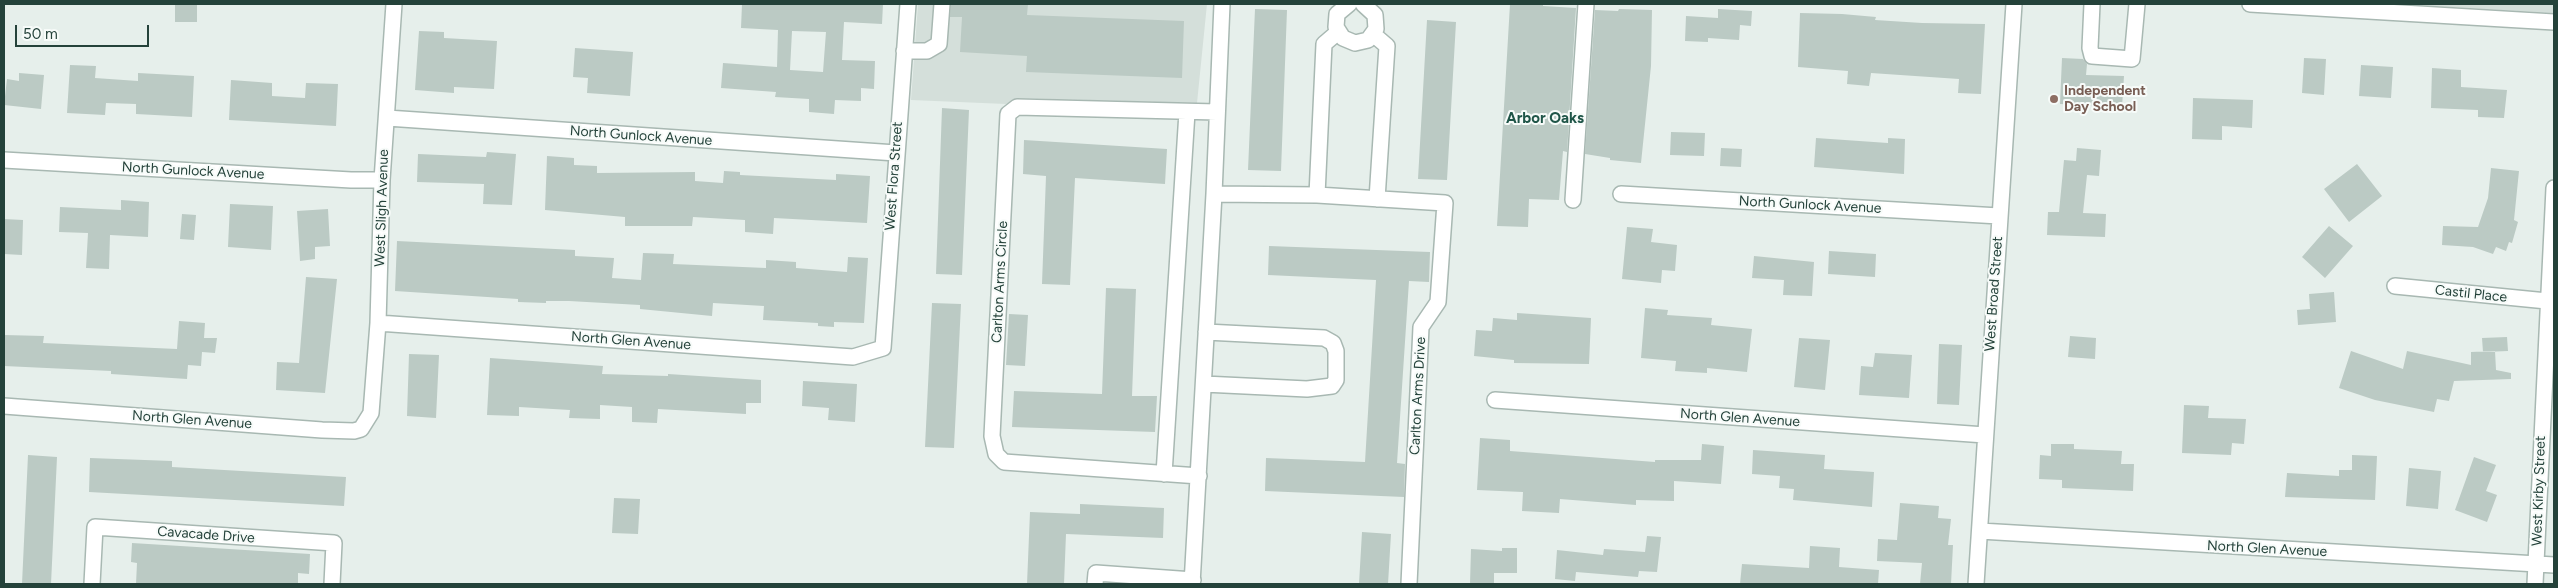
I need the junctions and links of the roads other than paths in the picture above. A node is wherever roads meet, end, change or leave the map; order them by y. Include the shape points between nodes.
1 (394, 4) edge
2 (908, 4) edge
3 (942, 4) edge
4 (1222, 4) edge
5 (1349, 4) edge
6 (1363, 4) edge
7 (1586, 4) edge
8 (2014, 4) edge
9 (2092, 4) edge
10 (2137, 4) edge
11 (2250, 4) edge
12 (2388, 8) edge
13 (2554, 22) edge
14 (1338, 32) junction
15 (1373, 34) junction
16 (904, 51) junction
17 (1187, 112) junction
18 (1217, 112) junction
19 (387, 118) junction
20 (896, 153) junction
21 (4, 160) edge
22 (382, 180) junction
23 (2554, 188) edge
24 (1214, 194) junction
25 (1621, 194) dead end
26 (1317, 195) junction
27 (1377, 199) junction
28 (1573, 200) dead end
29 (1999, 216) junction
30 (2395, 286) dead end
31 (2547, 301) junction
32 (378, 323) junction
33 (1206, 332) junction
34 (883, 348) joint
35 (1204, 384) junction
36 (1494, 400) dead end
37 (4, 406) edge
38 (371, 413) joint
39 (1985, 435) junction
40 (1164, 474) junction
41 (1199, 476) junction
42 (1980, 531) junction
43 (2536, 563) junction
44 (2554, 565) edge
45 (1193, 582) edge
46 (92, 584) edge
47 (332, 584) edge
48 (1095, 584) edge
49 (1409, 584) edge
50 (1976, 584) edge
51 (2534, 584) edge

1 - 19 street, West Sligh Avenue
2 - 16 street, West Flora Street
3 - 16 street via 939,44 927,52
4 - 18 street
5 - 14 street via 1337,14
6 - 15 street via 1375,15
7 - 28 street
8 - 29 street, West Broad Street
9 - 10 street via 2092,56 2132,59
11 - 12 street
12 - 13 street
14 - 15 street via 1354,43 1368,40
14 - 26 street via 1324,44
15 - 27 street via 1387,46
16 - 20 street, West Flora Street
17 - 18 street, Carlton Arms Circle
17 - 40 street
17 - 40 street, Carlton Arms Circle via 1017,107 1008,114 992,436 996,454 1004,462
18 - 24 street
19 - 20 street, North Gunlock Avenue
19 - 22 street, West Sligh Avenue
20 - 34 street, West Flora Street
21 - 22 street, North Gunlock Avenue
22 - 32 street, West Sligh Avenue
23 - 31 street, West Kirby Street
24 - 26 street, Carlton Arms Drive
24 - 33 street
25 - 29 street, North Gunlock Avenue
26 - 27 street, Carlton Arms Drive
27 - 49 street, Carlton Arms Drive via 1444,203 1438,302 1421,327
29 - 39 street, West Broad Street
30 - 31 street, Castil Place
31 - 43 street, West Kirby Street
32 - 34 street, North Glen Avenue via 853,357
32 - 38 street, West Sligh Avenue
33 - 35 street
33 - 35 street via 1324,338 1333,343 1336,352 1336,380 1332,386 1307,389
35 - 41 street
36 - 39 street, North Glen Avenue
37 - 38 street, North Glen Avenue via 354,431 361,429
39 - 42 street, West Broad Street
40 - 41 street, Carlton Arms Circle
41 - 45 street
42 - 43 street, North Glen Avenue
42 - 50 street, West Broad Street
43 - 44 street, North Glen Avenue
43 - 51 street, West Kirby Street
45 - 48 street via 1096,573
46 - 47 street, Cavacade Drive via 95,527 334,543

